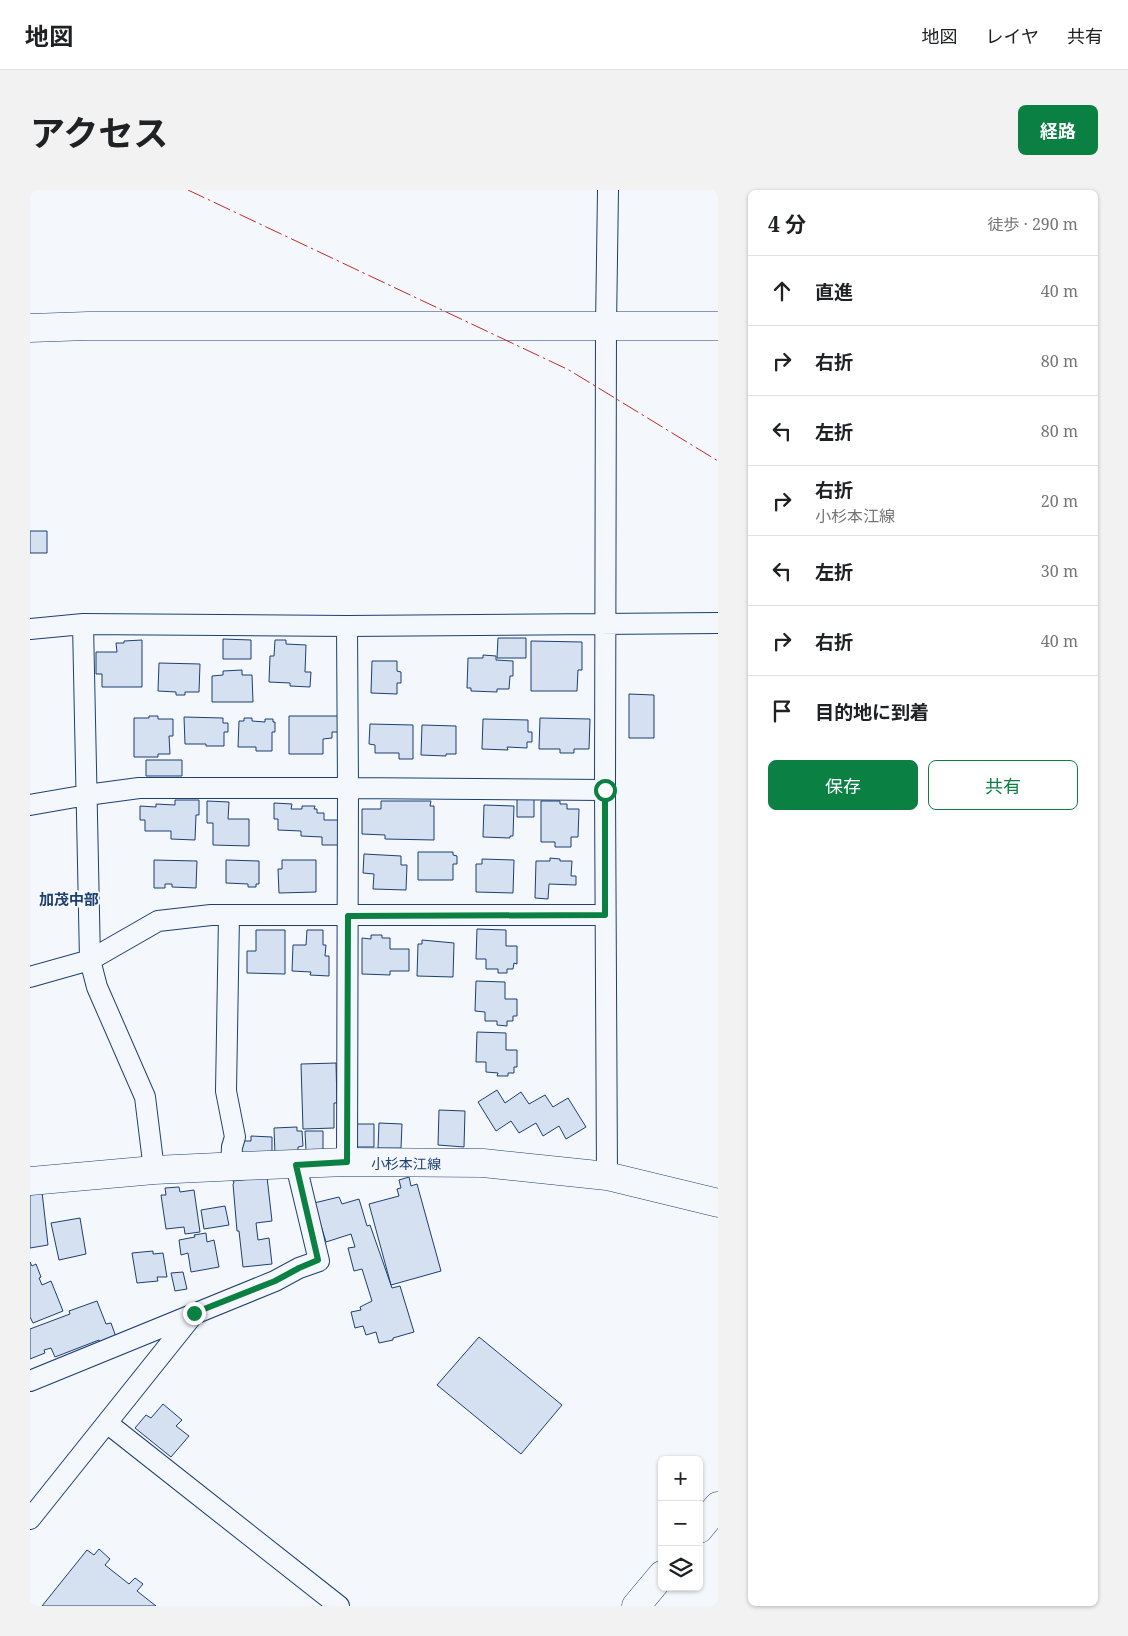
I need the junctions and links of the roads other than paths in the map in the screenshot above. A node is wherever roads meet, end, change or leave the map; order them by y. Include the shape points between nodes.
1 (608, 190) edge
2 (606, 326) junction
3 (718, 326) edge
4 (30, 328) edge
5 (718, 623) edge
6 (83, 624) junction
7 (606, 625) junction
8 (347, 626) junction
9 (30, 629) edge
10 (348, 788) junction
11 (605, 790) junction
12 (87, 795) junction
13 (30, 805) edge
14 (605, 915) junction
15 (229, 916) junction
16 (348, 916) junction
17 (90, 960) junction
18 (30, 976) edge
19 (347, 1162) junction
20 (296, 1165) junction
21 (232, 1166) junction
22 (154, 1170) junction
23 (607, 1176) junction
24 (30, 1181) edge
25 (718, 1203) edge
26 (194, 1313) junction
27 (30, 1381) edge
28 (106, 1423) junction
29 (718, 1506) edge
30 (30, 1519) edge
31 (703, 1524) edge
32 (658, 1580) edge
33 (339, 1606) edge
34 (636, 1606) edge

1 - 2 street
2 - 3 street
2 - 4 street
2 - 7 street
5 - 7 street
6 - 8 street
6 - 9 street
6 - 12 street
7 - 8 street
7 - 11 street
8 - 10 street
10 - 11 street
10 - 12 street via 139,788
10 - 16 street
11 - 14 street
12 - 13 street
12 - 17 street
14 - 16 street
14 - 23 street
15 - 16 street
15 - 17 street via 158,921
15 - 21 street via 226,1091 236,1138 232,1147
16 - 19 street
17 - 18 street
17 - 22 street via 97,986 144,1096
19 - 20 street, 小杉本江線
19 - 23 street, 小杉本江線 via 483,1164
20 - 21 street, 小杉本江線
20 - 26 street via 318,1260
21 - 22 street, 小杉本江線
22 - 24 street, 小杉本江線
23 - 25 street, 小杉本江線
26 - 27 street
26 - 28 street
28 - 30 street
28 - 33 street
29 - 31 street
32 - 34 street

